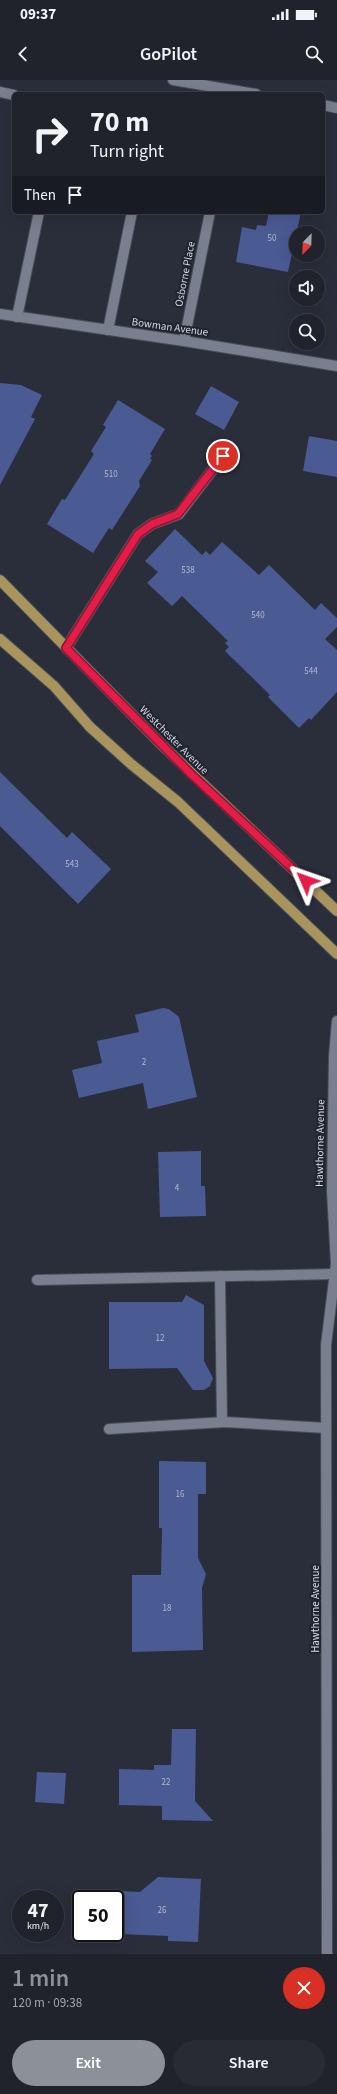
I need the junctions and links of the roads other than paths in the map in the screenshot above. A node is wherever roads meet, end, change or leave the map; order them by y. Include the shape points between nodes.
1 (173, 80) edge
2 (0, 92) edge
3 (234, 92) edge
4 (12, 95) edge
5 (325, 105) edge
6 (337, 108) edge
7 (39, 214) edge
8 (132, 214) edge
9 (210, 214) edge
10 (0, 314) edge
11 (17, 317) junction
12 (108, 330) junction
13 (184, 341) junction
14 (337, 366) edge
15 (223, 456) dead end
16 (0, 580) edge
17 (0, 639) edge
18 (66, 648) junction
19 (337, 911) edge
20 (337, 954) edge
21 (337, 1021) edge
22 (336, 1267) edge
23 (220, 1276) junction
24 (37, 1280) dead end
25 (222, 1422) junction
26 (326, 1428) junction
27 (110, 1429) dead end
28 (327, 1954) edge

1 - 3 street
2 - 4 street
5 - 6 street
7 - 11 street
8 - 12 street
9 - 13 street, Osborne Place
10 - 11 street, Bowman Avenue
11 - 12 street, Bowman Avenue
12 - 13 street, Bowman Avenue
13 - 14 street, Bowman Avenue
15 - 18 street via 178,514 152,524 138,534
16 - 18 main road, Westchester Avenue
17 - 20 main road via 54,686 90,727 178,802
18 - 19 main road, Westchester Avenue via 195,778
21 - 22 street, Hawthorne Avenue via 332,1191
22 - 23 street
22 - 26 street, Hawthorne Avenue via 326,1345
23 - 24 street
23 - 25 street
25 - 26 street
25 - 27 street
26 - 28 street, Hawthorne Avenue

